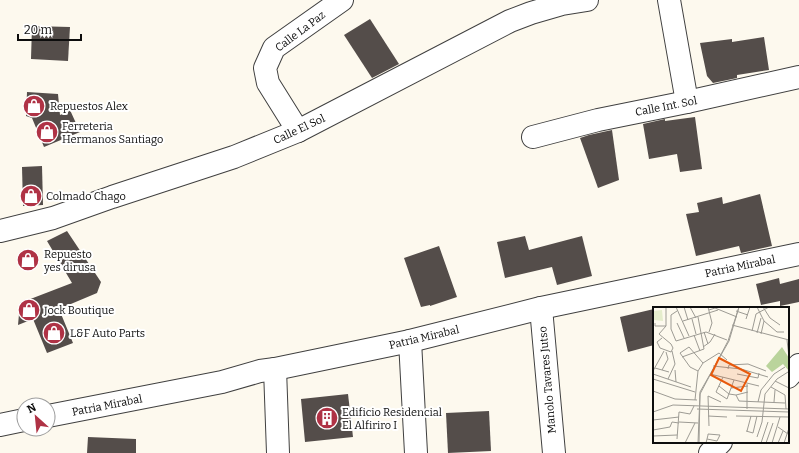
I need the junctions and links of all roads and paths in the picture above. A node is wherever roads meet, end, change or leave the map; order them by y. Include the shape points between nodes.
1 (342, 0) edge
2 (587, 0) edge
3 (669, 0) edge
4 (799, 77) edge
5 (687, 102) junction
6 (298, 131) junction
7 (533, 137) dead end
8 (0, 231) edge
9 (799, 254) edge
10 (540, 308) junction
11 (410, 341) junction
12 (799, 366) edge
13 (267, 370) junction
14 (789, 375) edge
15 (56, 402) edge
16 (16, 408) edge
17 (0, 411) edge
18 (56, 414) edge
19 (16, 422) edge
20 (0, 425) edge
21 (721, 443) edge
22 (278, 453) edge
23 (416, 453) edge
24 (554, 453) edge
25 (710, 453) edge

1 - 6 street, Calle La Paz via 274,48 265,68 268,84
2 - 6 street, Calle El Sol via 562,4 510,21
3 - 5 street
4 - 5 street, Calle Int. Sol
5 - 7 street, Calle Int. Sol via 598,120
6 - 8 street, Calle El Sol via 234,157 53,218
9 - 10 street, Patria Mirabal
10 - 11 street, Patria Mirabal
10 - 24 street, Manolo Tavares Jutso
11 - 13 street, Patria Mirabal
11 - 23 street
12 - 14 street
13 - 15 street via 219,374
13 - 18 street, Patria Mirabal via 222,382
13 - 22 street
16 - 17 street
19 - 20 street
21 - 25 street

